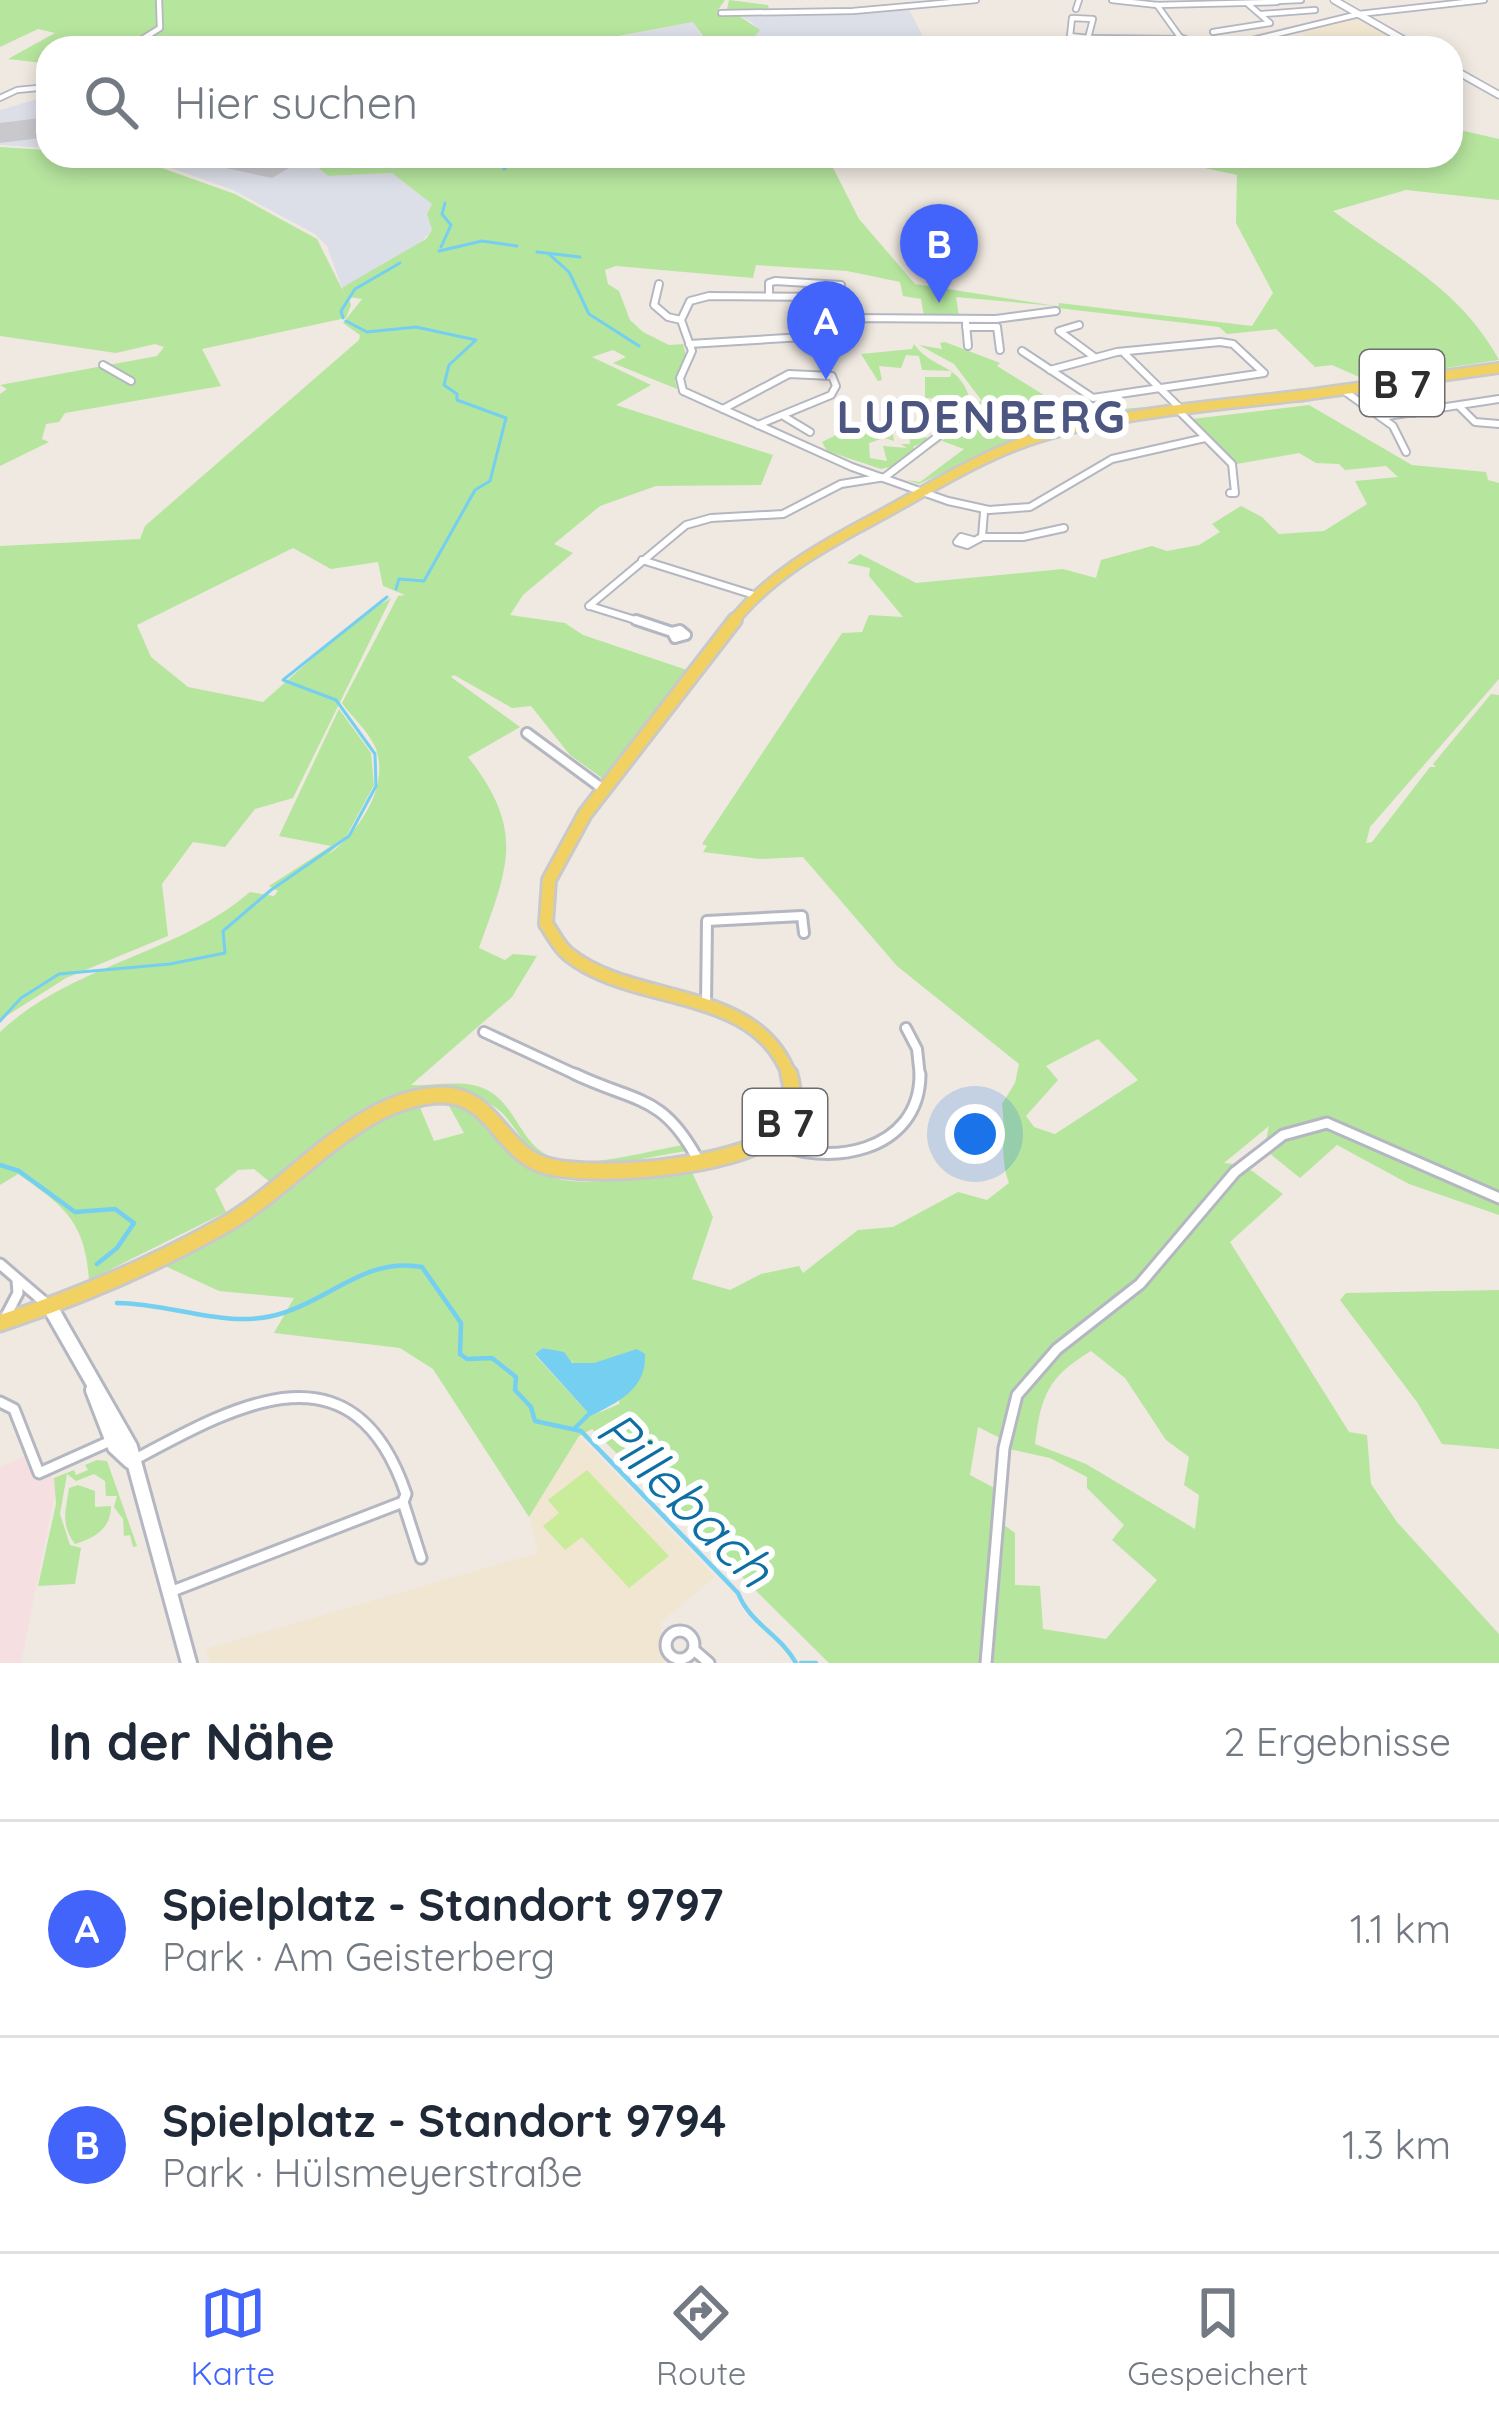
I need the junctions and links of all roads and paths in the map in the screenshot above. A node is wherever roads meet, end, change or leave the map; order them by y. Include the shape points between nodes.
1 (159, 0) edge
2 (976, 0) edge
3 (1079, 0) edge
4 (1112, 0) edge
5 (1301, 0) edge
6 (1334, 0) edge
7 (1484, 0) edge
8 (1276, 1) edge
9 (1246, 3) edge
10 (1157, 5) junction
11 (1076, 10) dead end
12 (1315, 10) dead end
13 (721, 13) dead end
14 (1261, 14) junction
15 (1359, 14) junction
16 (1213, 32) dead end
17 (148, 36) edge
18 (1081, 36) edge
19 (1088, 36) edge
20 (1181, 36) edge
21 (1273, 36) edge
22 (1397, 36) edge
23 (1463, 75) edge
24 (36, 88) edge
25 (1499, 95) edge
26 (0, 98) edge
27 (659, 284) dead end
28 (769, 296) junction
29 (1056, 311) dead end
30 (681, 320) junction
31 (966, 323) junction
32 (996, 323) junction
33 (1079, 325) dead end
34 (689, 344) junction
35 (968, 346) dead end
36 (1000, 350) dead end
37 (1022, 351) dead end
38 (1126, 354) junction
39 (1094, 357) junction
40 (103, 365) dead end
41 (1499, 368) edge
42 (1051, 370) junction
43 (131, 381) dead end
44 (1161, 388) junction
45 (1343, 390) junction
46 (1499, 399) edge
47 (1458, 405) junction
48 (1180, 408) junction
49 (947, 409) dead end
50 (723, 410) junction
51 (784, 416) junction
52 (1381, 417) junction
53 (1499, 424) edge
54 (758, 425) junction
55 (810, 431) dead end
56 (1205, 438) junction
57 (1406, 452) dead end
58 (885, 477) junction
59 (924, 492) junction
60 (1230, 494) dead end
61 (984, 512) junction
62 (1064, 528) dead end
63 (982, 537) junction
64 (972, 540) dead end
65 (642, 560) junction
66 (754, 596) junction
67 (672, 632) dead end
68 (527, 733) dead end
69 (603, 789) junction
70 (804, 933) dead end
71 (706, 1005) junction
72 (905, 1028) dead end
73 (484, 1031) dead end
74 (769, 1140) junction
75 (697, 1158) junction
76 (1499, 1198) edge
77 (0, 1264) edge
78 (17, 1279) junction
79 (50, 1307) junction
80 (0, 1322) edge
81 (0, 1402) edge
82 (117, 1438) junction
83 (130, 1461) junction
84 (403, 1502) junction
85 (421, 1558) dead end
86 (170, 1592) junction
87 (694, 1650) dead end
88 (189, 1663) edge
89 (709, 1663) edge
90 (986, 1663) edge

1 - 17 street via 159,29
2 - 13 street
3 - 11 street
4 - 10 street
5 - 8 street
6 - 15 street
7 - 15 street
8 - 9 street
9 - 10 street
9 - 14 street
10 - 20 street
12 - 14 street
14 - 16 street via 1270,23
15 - 21 street
15 - 22 street
18 - 19 street via 1067,34 1072,18 1093,19
23 - 25 street
24 - 26 street
27 - 30 street via 657,309
28 - 28 street via 838,296 841,285 775,280
28 - 30 street via 698,298
29 - 32 street
30 - 34 street
31 - 32 street
31 - 34 street via 847,318 820,336
31 - 35 street
32 - 36 street
33 - 39 street via 1059,331
34 - 50 street via 683,391
37 - 42 street
38 - 39 street
38 - 44 street
38 - 44 street via 1226,343 1264,373
39 - 42 street
40 - 43 street
41 - 45 main road, B 7
42 - 44 street via 1094,398
44 - 48 street
45 - 48 main road, B 7
45 - 52 street
46 - 47 street
47 - 52 street
47 - 53 street via 1475,422
48 - 56 street
48 - 59 main road, B 7 via 1040,437
49 - 58 street via 945,431
50 - 51 street via 798,372 823,369 834,380 833,393
50 - 54 street
51 - 54 street
51 - 55 street
52 - 57 street
54 - 58 street
56 - 60 street via 1234,467
56 - 61 street via 1113,458 1030,507
58 - 59 street
58 - 65 street via 841,484 777,516 697,521
59 - 61 street
59 - 66 main road, B 7 via 800,560
61 - 63 street
62 - 63 street
63 - 64 street
65 - 66 street
65 - 67 street via 589,606
66 - 69 main road, B 7
68 - 69 street
69 - 71 main road, B 7 via 554,873 544,910 549,934 588,966
70 - 71 street via 802,916 707,921
71 - 74 main road, B 7 via 756,1029 786,1065 791,1110
72 - 74 street via 916,1042 922,1090 898,1131 835,1154
73 - 75 street via 661,1109
74 - 75 main road, B 7
75 - 79 main road, B 7 via 556,1170 532,1160 477,1104 442,1096 406,1100 355,1125 254,1208
76 - 90 street via 1333,1124 1283,1135 1249,1160 1139,1284 1057,1349 1017,1395 1004,1448
77 - 78 street
78 - 79 street
78 - 80 street via 14,1303
79 - 80 main road, B 7
79 - 82 main road
81 - 82 street via 14,1409 39,1473
82 - 83 main road
83 - 84 street via 235,1408 319,1399 377,1432
83 - 86 main road
84 - 85 street
84 - 86 street
86 - 88 main road
87 - 89 street

